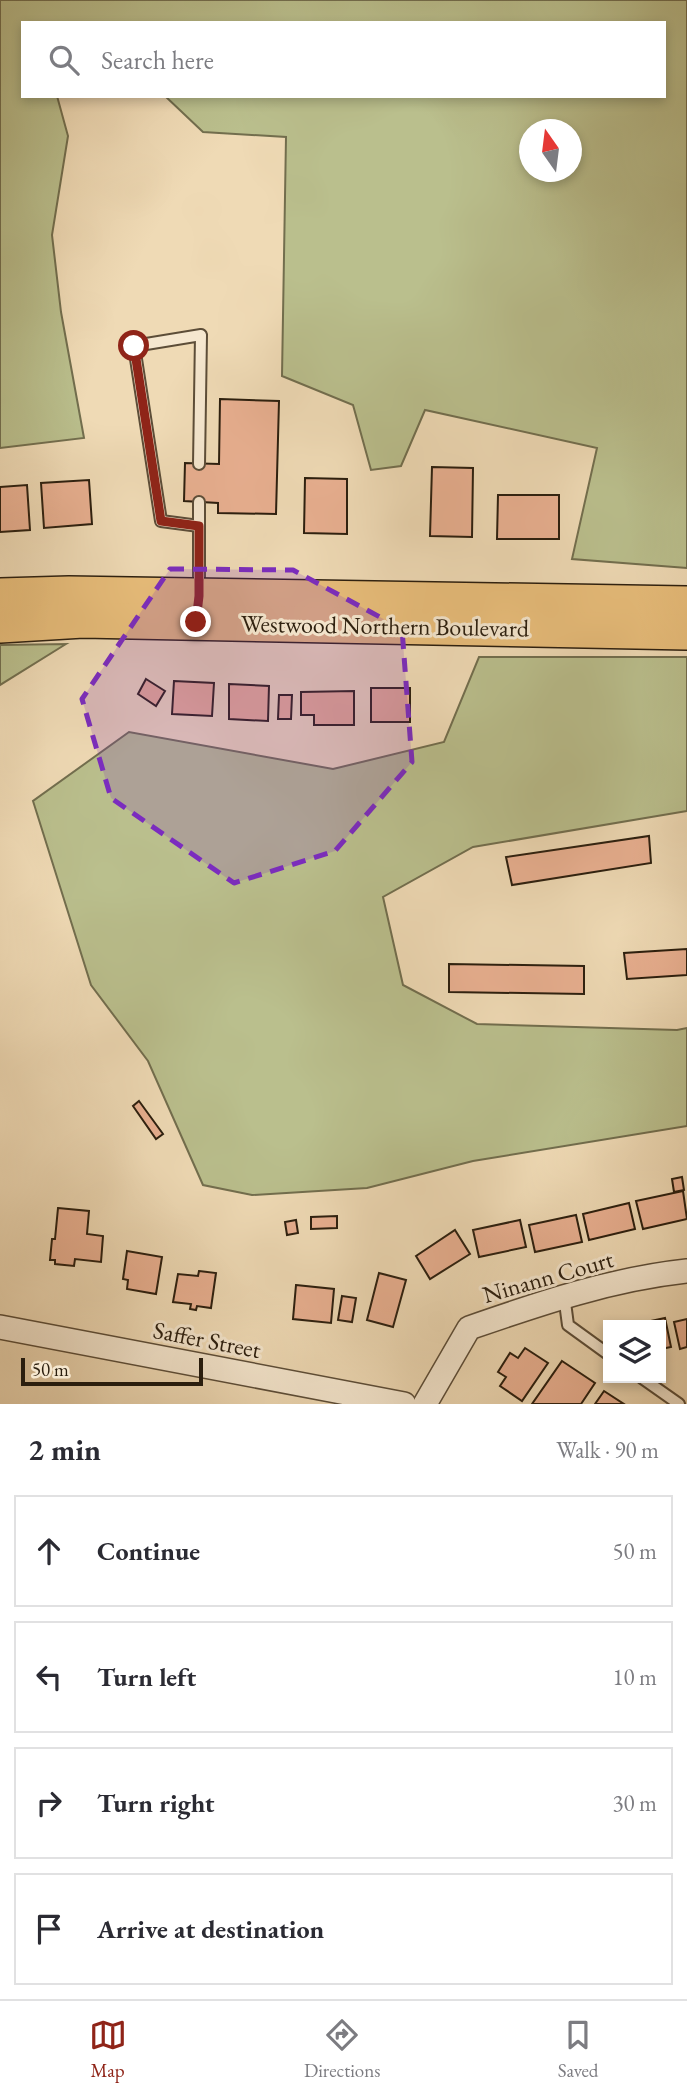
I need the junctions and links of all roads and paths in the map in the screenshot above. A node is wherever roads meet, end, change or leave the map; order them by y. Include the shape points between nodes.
1 (199, 464) dead end
2 (200, 502) dead end
3 (199, 526) junction
4 (0, 596) edge
5 (687, 604) edge
6 (197, 609) junction
7 (0, 625) edge
8 (687, 632) edge
9 (687, 1271) edge
10 (564, 1295) junction
11 (0, 1327) edge
12 (603, 1350) edge
13 (649, 1383) edge
14 (404, 1404) edge
15 (425, 1404) edge
16 (679, 1404) edge

1 - 3 lane via 201,335 134,346 161,521
2 - 3 lane
3 - 6 lane
4 - 6 main road, Westwood Northern Boulevard via 69,594
5 - 6 main road, Westwood Northern Boulevard
6 - 7 main road, Westwood Northern Boulevard
6 - 8 main road, Westwood Northern Boulevard
9 - 10 street, Ninann Court
10 - 12 lane via 568,1325
10 - 15 street, Ninann Court via 470,1328
11 - 14 street, Saffer Street
13 - 16 lane

